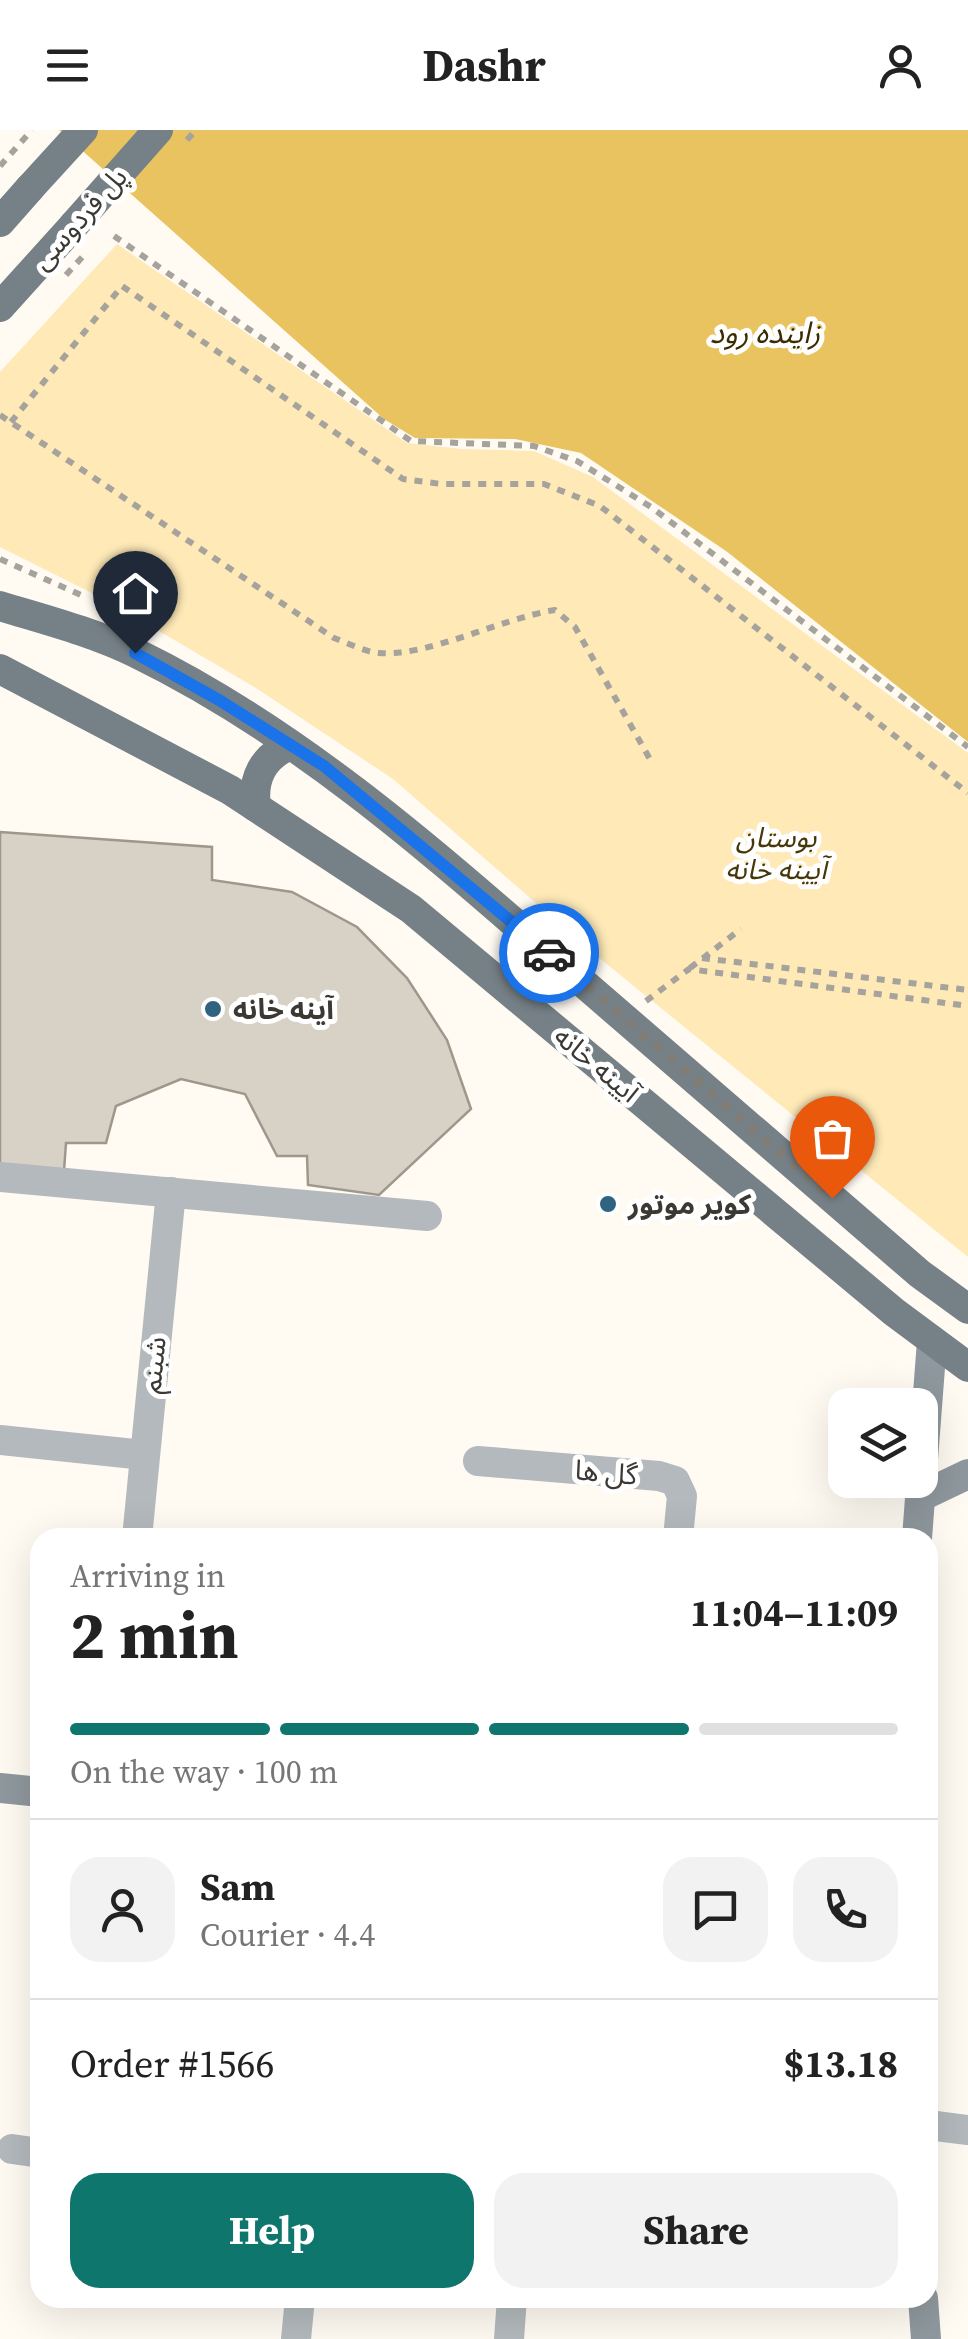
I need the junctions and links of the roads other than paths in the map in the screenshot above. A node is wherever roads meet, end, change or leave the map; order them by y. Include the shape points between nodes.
1 (83, 130) edge
2 (158, 130) edge
3 (0, 222) edge
4 (0, 307) edge
5 (0, 606) edge
6 (0, 669) edge
7 (290, 745) junction
8 (256, 807) junction
9 (0, 1176) edge
10 (171, 1192) junction
11 (427, 1216) dead end
12 (968, 1309) edge
13 (932, 1341) junction
14 (968, 1367) edge
15 (928, 1388) edge
16 (0, 1440) edge
17 (144, 1456) junction
18 (478, 1462) dead end
19 (968, 1474) edge
20 (938, 1488) edge
21 (920, 1498) edge
22 (139, 1528) edge
23 (679, 1528) edge
24 (918, 1528) edge
25 (0, 1788) edge
26 (30, 1791) edge
27 (938, 2126) edge
28 (968, 2130) edge
29 (299, 2308) edge
30 (511, 2308) edge
31 (924, 2308) edge
32 (296, 2339) edge
33 (508, 2339) edge
34 (926, 2339) edge

1 - 3 main road, پل فردوسی, bridge
2 - 4 main road, پل فردوسی, bridge
5 - 7 main road, آیینه خانه via 135,653
6 - 8 main road, آیینه خانه
7 - 8 main road via 260,769
7 - 12 main road, آیینه خانه via 448,866
8 - 13 main road, آیینه خانه via 410,908
9 - 10 street
10 - 11 street
10 - 17 street, شبنم
13 - 14 main road, آیینه خانه
13 - 15 street
16 - 17 street
17 - 22 street, شبنم
18 - 23 street, گل ها via 675,1481 682,1496
19 - 20 street
21 - 24 street
25 - 26 street
27 - 28 street
29 - 32 street
30 - 33 street
31 - 34 street

